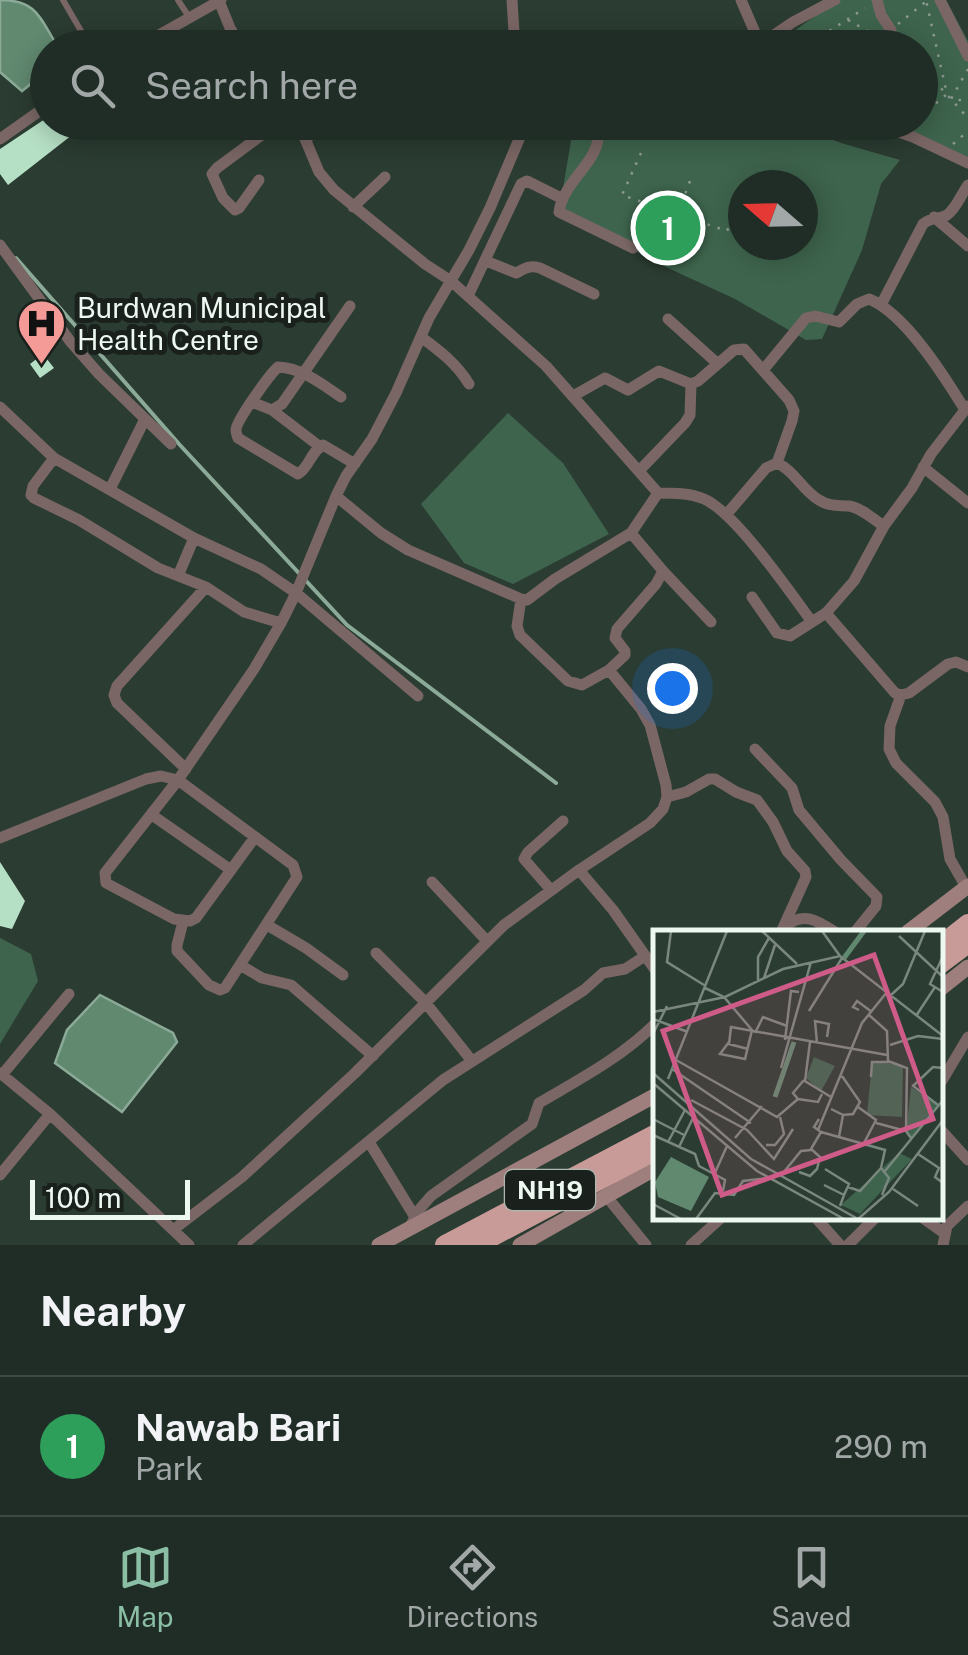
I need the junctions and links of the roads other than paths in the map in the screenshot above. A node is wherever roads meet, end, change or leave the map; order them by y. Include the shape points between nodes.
1 (64, 0) edge
2 (178, 0) edge
3 (512, 0) edge
4 (741, 0) edge
5 (835, 0) edge
6 (877, 0) edge
7 (940, 0) edge
8 (220, 1) edge
9 (189, 17) junction
10 (82, 30) edge
11 (167, 30) edge
12 (231, 30) edge
13 (515, 30) edge
14 (751, 30) edge
15 (781, 30) edge
16 (890, 30) dead end
17 (968, 56) edge
18 (30, 118) edge
19 (0, 139) edge
20 (256, 140) edge
21 (306, 140) edge
22 (519, 140) edge
23 (598, 140) edge
24 (919, 140) edge
25 (968, 163) edge
26 (385, 178) dead end
27 (260, 180) dead end
28 (968, 185) edge
29 (562, 198) junction
30 (353, 207) junction
31 (934, 217) junction
32 (0, 244) edge
33 (968, 246) edge
34 (633, 248) dead end
35 (486, 261) junction
36 (450, 280) junction
37 (594, 294) dead end
38 (468, 296) junction
39 (881, 305) junction
40 (350, 306) dead end
41 (668, 319) dead end
42 (421, 337) junction
43 (718, 364) junction
44 (764, 370) junction
45 (304, 374) junction
46 (469, 384) dead end
47 (691, 384) junction
48 (341, 396) dead end
49 (573, 396) junction
50 (252, 402) junction
51 (0, 407) edge
52 (966, 408) edge
53 (272, 410) junction
54 (145, 418) junction
55 (171, 444) dead end
56 (319, 446) junction
57 (54, 458) junction
58 (777, 463) junction
59 (354, 464) junction
60 (923, 467) junction
61 (638, 470) junction
62 (110, 489) junction
63 (658, 493) junction
64 (336, 496) junction
65 (968, 503) edge
66 (726, 514) junction
67 (884, 526) junction
68 (631, 534) junction
69 (194, 538) junction
70 (663, 571) junction
71 (178, 576) junction
72 (206, 587) junction
73 (296, 593) junction
74 (752, 597) dead end
75 (521, 599) junction
76 (826, 612) junction
77 (711, 622) dead end
78 (812, 622) junction
79 (280, 623) junction
80 (968, 666) edge
81 (609, 670) junction
82 (901, 695) junction
83 (418, 696) dead end
84 (755, 749) dead end
85 (182, 774) junction
86 (667, 797) junction
87 (152, 815) junction
88 (564, 822) dead end
89 (254, 837) junction
90 (0, 838) edge
91 (230, 870) junction
92 (579, 870) junction
93 (432, 882) dead end
94 (967, 887) edge
95 (551, 890) junction
96 (183, 922) junction
97 (968, 924) edge
98 (267, 925) junction
99 (781, 930) edge
100 (782, 930) edge
101 (832, 930) edge
102 (858, 930) edge
103 (911, 930) edge
104 (487, 941) junction
105 (968, 943) edge
106 (943, 944) edge
107 (376, 954) dead end
108 (645, 956) junction
109 (943, 962) edge
110 (240, 965) junction
111 (653, 967) edge
112 (968, 969) edge
113 (343, 975) dead end
114 (943, 986) edge
115 (69, 994) dead end
116 (425, 1002) junction
117 (653, 1026) edge
118 (968, 1037) edge
119 (372, 1056) junction
120 (472, 1061) junction
121 (1, 1074) edge
122 (943, 1079) edge
123 (653, 1096) edge
124 (50, 1114) junction
125 (943, 1132) edge
126 (653, 1136) edge
127 (369, 1142) junction
128 (653, 1152) edge
129 (968, 1160) edge
130 (653, 1170) edge
131 (0, 1174) edge
132 (607, 1197) junction
133 (968, 1206) edge
134 (718, 1220) edge
135 (818, 1220) edge
136 (873, 1220) edge
137 (926, 1220) edge
138 (412, 1223) junction
139 (173, 1230) junction
140 (944, 1239) edge
141 (188, 1245) edge
142 (243, 1245) edge
143 (379, 1245) edge
144 (445, 1245) edge
145 (476, 1245) edge
146 (520, 1245) edge
147 (646, 1245) edge
148 (691, 1245) edge
149 (840, 1245) edge
150 (848, 1245) edge

1 - 10 lane
2 - 9 lane
3 - 13 street
4 - 14 street
5 - 15 street
6 - 16 street
7 - 17 street
8 - 9 street
8 - 12 street
9 - 11 street
18 - 19 street
20 - 27 street via 212,174 235,210
21 - 30 street via 319,172
22 - 36 street
23 - 29 street
24 - 25 street
26 - 30 street
28 - 31 street via 949,214
29 - 34 street via 562,214
29 - 35 street via 524,181
30 - 36 street
31 - 33 street
31 - 39 street via 922,224
32 - 54 street via 70,341
35 - 37 street via 516,273 531,266
35 - 38 street
36 - 38 street
36 - 42 street
38 - 49 street
39 - 44 street via 864,300 839,322 806,318
39 - 52 street via 920,343
40 - 45 street
41 - 43 street
42 - 46 street
42 - 59 street
43 - 44 street via 739,348
43 - 47 street
44 - 58 street via 794,411
45 - 48 street
45 - 50 street via 278,367
45 - 53 street
47 - 49 street via 659,371 628,390 605,378
47 - 61 street via 686,424
49 - 61 street
50 - 53 street
50 - 56 street via 236,427 238,438 298,474
51 - 57 street
52 - 60 street
53 - 56 street
54 - 55 street
54 - 62 street
56 - 59 street
57 - 62 street
57 - 71 street via 33,486 34,498
58 - 66 street
58 - 67 street via 820,501 854,508
59 - 64 street
60 - 65 street
60 - 67 street
61 - 63 street
62 - 69 street
63 - 66 street via 702,498
63 - 68 street
64 - 73 street
64 - 75 street via 408,550
66 - 78 street
67 - 76 street via 854,581
68 - 70 street
68 - 75 street
69 - 71 street
69 - 73 street
70 - 77 street
70 - 81 street via 617,629 625,655
71 - 72 street
72 - 79 street via 244,612
72 - 85 street via 114,695
73 - 79 street
73 - 83 street
74 - 78 street via 784,636
75 - 81 street via 520,635 568,681 582,684
76 - 78 street
76 - 82 street
79 - 85 street
80 - 82 street via 948,664
81 - 86 street via 650,724
82 - 94 street via 889,750 935,802 950,859
84 - 102 street via 792,788 798,810 877,897
85 - 87 street
85 - 89 street
85 - 90 street via 146,779
86 - 92 street via 650,823
86 - 99 street via 715,779 763,806 806,877
87 - 91 street
87 - 96 street via 105,872 106,882
88 - 95 street via 524,859
89 - 91 street
89 - 98 street via 296,870
91 - 96 street via 196,918
92 - 95 street
92 - 108 street
93 - 104 street
94 - 103 main road
95 - 104 street
96 - 110 street via 178,951 209,984 225,988
97 - 106 highway
98 - 110 street
98 - 113 street
100 - 101 street via 802,917
104 - 116 street
105 - 109 highway
107 - 116 street
108 - 111 street
108 - 120 street via 603,974
110 - 119 street via 291,985
112 - 114 main road
115 - 121 street
116 - 119 street
116 - 120 street
117 - 138 street via 590,1075 540,1103 532,1124 430,1196
118 - 122 street
119 - 139 street
120 - 127 street
121 - 124 street
123 - 138 main road
124 - 131 street
124 - 139 street
125 - 129 street
126 - 144 highway, NH19
127 - 138 street
127 - 142 street
128 - 145 highway, NH19
130 - 132 main road
132 - 146 main road
132 - 147 street
133 - 140 street
134 - 148 street
135 - 149 street
136 - 150 street
137 - 140 street
138 - 143 main road
139 - 141 street

